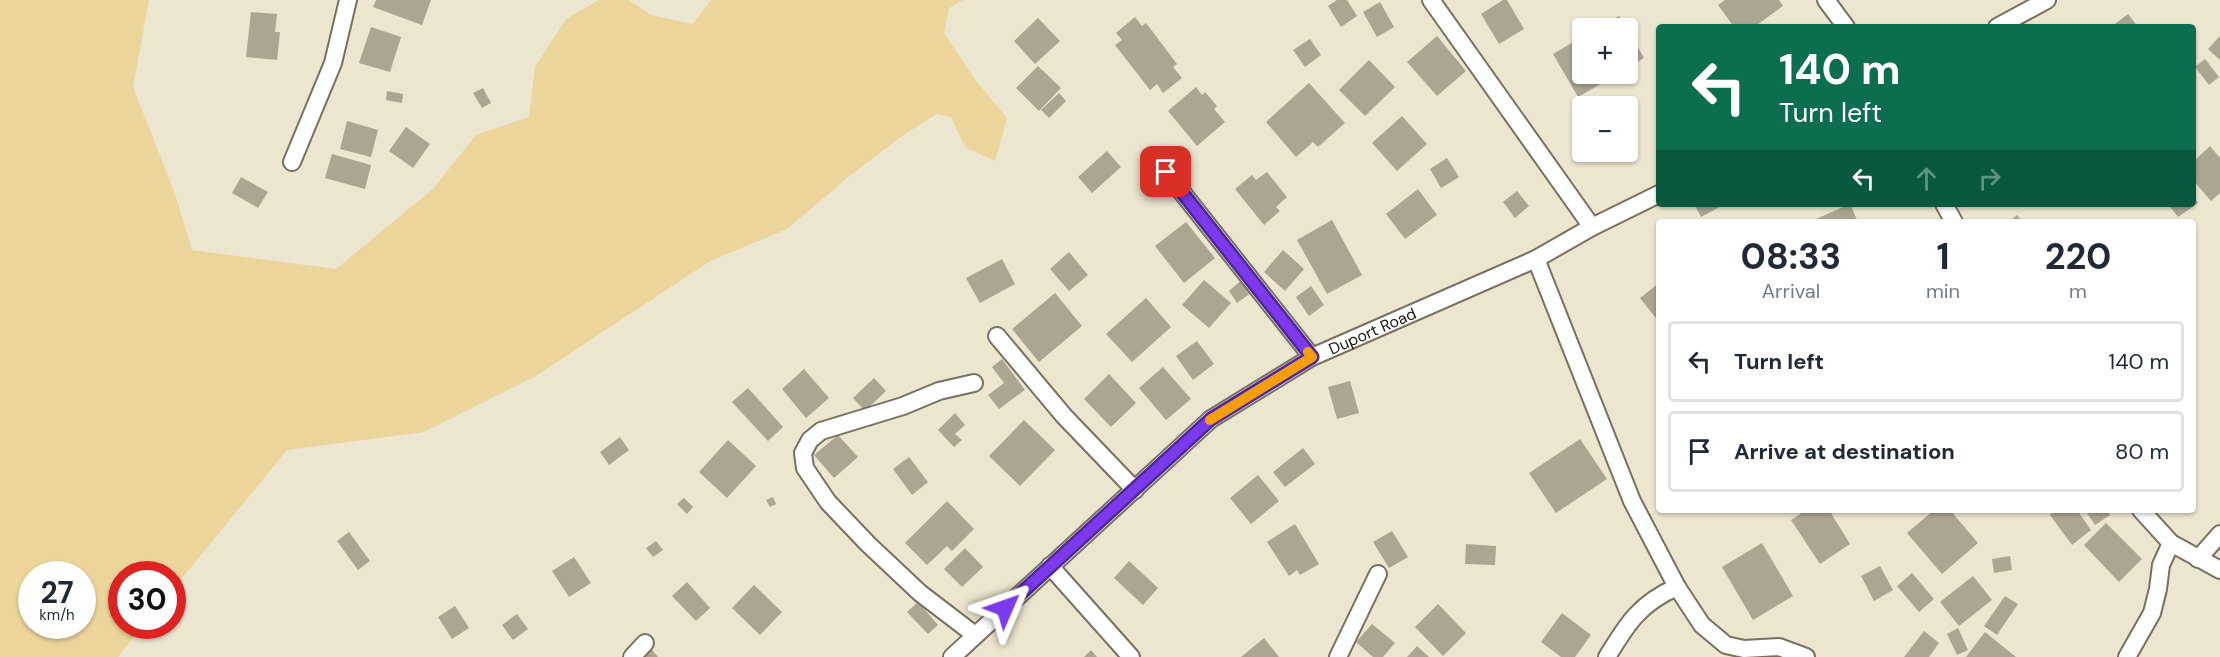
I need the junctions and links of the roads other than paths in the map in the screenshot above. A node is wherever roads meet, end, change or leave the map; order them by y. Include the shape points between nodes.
1 (348, 0) edge
2 (1431, 0) edge
3 (1826, 0) edge
4 (2047, 0) edge
5 (1844, 24) edge
6 (2003, 24) edge
7 (292, 162) dead end
8 (1166, 172) dead end
9 (1656, 195) edge
10 (1592, 227) junction
11 (1536, 259) junction
12 (997, 336) dead end
13 (1312, 357) junction
14 (974, 383) dead end
15 (1135, 490) junction
16 (2144, 513) edge
17 (2220, 534) edge
18 (2171, 543) junction
19 (2198, 559) junction
20 (1050, 566) junction
21 (2220, 570) edge
22 (1378, 574) dead end
23 (1677, 587) junction
24 (975, 635) junction
25 (645, 643) dead end
26 (632, 657) edge
27 (952, 657) edge
28 (1131, 657) edge
29 (1338, 657) edge
30 (1607, 657) edge
31 (1806, 657) edge
32 (2127, 657) edge

1 - 7 street via 333,63
2 - 10 street
3 - 5 street
4 - 6 street
8 - 13 street
9 - 10 street, Duport Road
10 - 11 street, Duport Road
11 - 13 street, Duport Road
11 - 23 street via 1632,501
12 - 15 street via 1064,416
13 - 15 street, Duport Road via 1211,419
14 - 24 street via 821,431 803,453 805,468 828,502 920,593
15 - 20 street, Duport Road
16 - 18 street
17 - 19 street
18 - 19 street
18 - 32 street via 2161,565 2152,613
19 - 21 street
20 - 24 street, Duport Road
20 - 28 street
22 - 29 street
23 - 30 street via 1658,595 1628,622
23 - 31 street via 1702,625 1726,645 1744,650 1779,647
24 - 27 street, Duport Road
25 - 26 street

